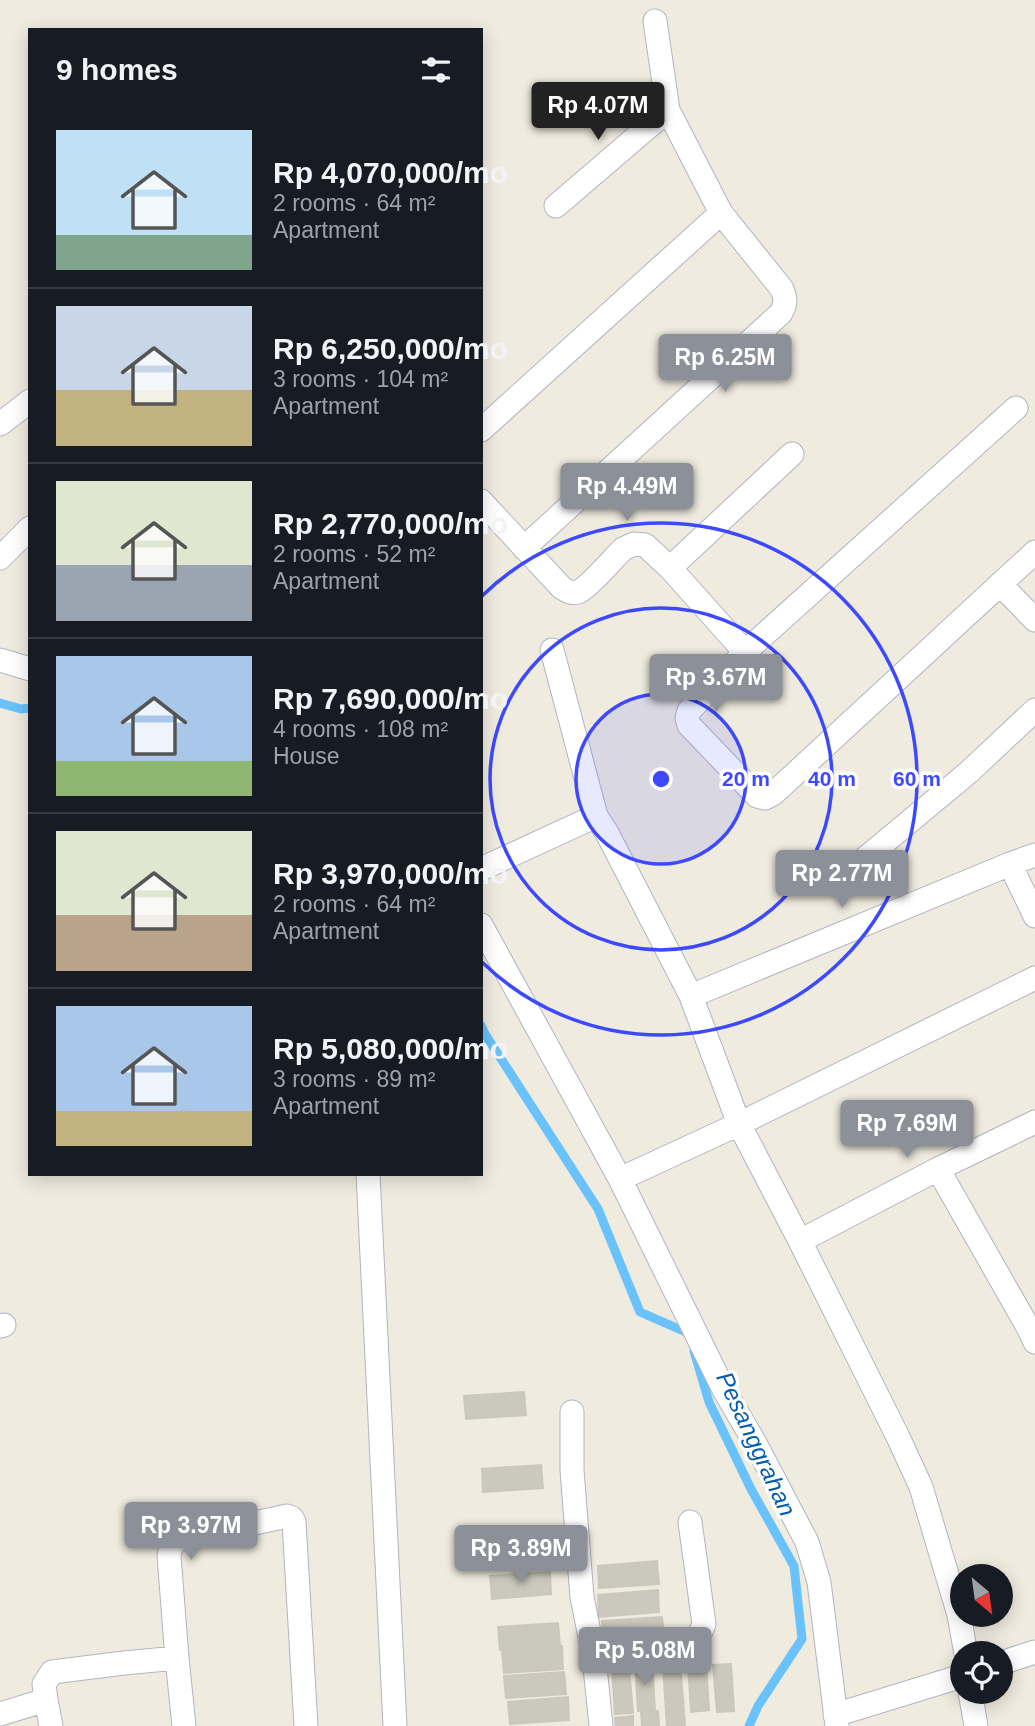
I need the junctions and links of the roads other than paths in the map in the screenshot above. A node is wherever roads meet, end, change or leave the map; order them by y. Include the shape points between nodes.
1 (655, 21) dead end
2 (668, 110) junction
3 (556, 206) dead end
4 (721, 213) junction
5 (28, 403) edge
6 (1016, 408) dead end
7 (0, 424) edge
8 (483, 428) edge
9 (792, 454) dead end
10 (483, 502) edge
11 (28, 530) edge
12 (524, 548) junction
13 (1035, 552) edge
14 (0, 558) edge
15 (670, 568) junction
16 (1000, 584) junction
17 (1035, 620) edge
18 (552, 650) dead end
19 (745, 652) junction
20 (0, 660) edge
21 (28, 668) edge
22 (1035, 710) edge
23 (596, 816) junction
24 (1035, 855) edge
25 (1010, 864) junction
26 (483, 868) edge
27 (844, 876) dead end
28 (1035, 916) edge
29 (483, 929) edge
30 (1035, 978) edge
31 (691, 996) junction
32 (1035, 1122) edge
33 (739, 1124) junction
34 (938, 1169) junction
35 (368, 1176) edge
36 (620, 1179) junction
37 (800, 1241) junction
38 (1033, 1333) edge
39 (572, 1412) dead end
40 (690, 1522) dead end
41 (964, 1641) edge
42 (1035, 1652) edge
43 (594, 1657) junction
44 (177, 1658) junction
45 (1013, 1659) edge
46 (950, 1680) edge
47 (46, 1700) junction
48 (972, 1704) edge
49 (0, 1714) edge
50 (836, 1721) edge
51 (51, 1726) edge
52 (184, 1726) edge
53 (306, 1726) edge
54 (395, 1726) edge
55 (601, 1726) edge
56 (976, 1726) edge

1 - 2 street
2 - 3 street
2 - 4 street
4 - 8 street
4 - 12 street via 782,289 785,305
5 - 7 street
6 - 19 street
9 - 15 street
10 - 12 street
11 - 14 street
12 - 15 street via 562,588 574,593 629,545 645,545
13 - 16 street
15 - 19 street
16 - 17 street
16 - 19 street via 765,798 757,796 687,718
18 - 23 street
20 - 21 street
22 - 27 street via 969,772
23 - 26 street
23 - 31 street
24 - 25 street
25 - 28 street
25 - 31 street
29 - 36 street
30 - 33 street
31 - 33 street
32 - 34 street
33 - 36 street
33 - 37 street
34 - 37 street
34 - 38 street
35 - 54 street
36 - 50 street via 724,1390 807,1542 819,1582
37 - 41 street via 921,1486
39 - 43 street via 582,1597
40 - 43 street via 704,1624 699,1636 688,1644
42 - 45 street
43 - 55 street
44 - 47 street via 52,1672 44,1684
44 - 52 street
44 - 53 street via 171,1547 177,1540 292,1518
46 - 50 street
47 - 49 street
47 - 51 street
48 - 56 street

